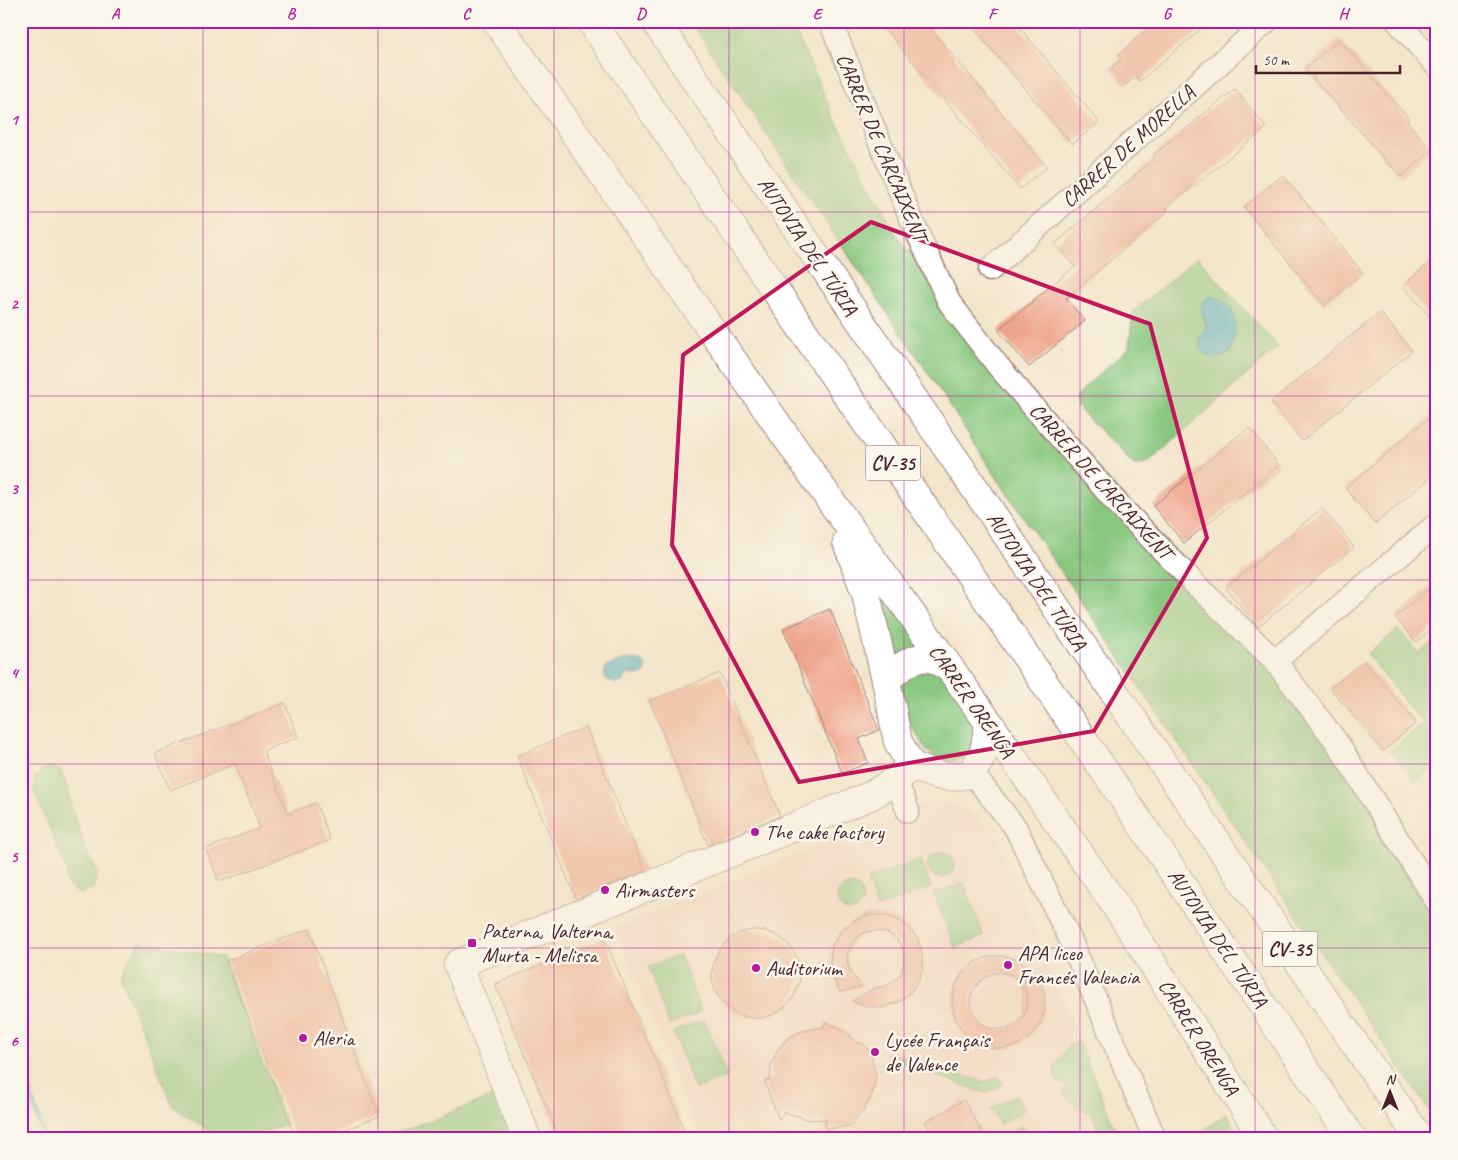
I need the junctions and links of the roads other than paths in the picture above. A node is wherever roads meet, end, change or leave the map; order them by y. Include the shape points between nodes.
1 (496, 21) edge
2 (591, 21) edge
3 (655, 21) edge
4 (1266, 21) edge
5 (1397, 21) edge
6 (839, 26) edge
7 (1437, 66) edge
8 (990, 270) dead end
9 (835, 507) junction
10 (1437, 524) edge
11 (1275, 661) junction
12 (949, 668) junction
13 (886, 680) junction
14 (989, 724) junction
15 (904, 773) junction
16 (972, 773) junction
17 (908, 811) dead end
18 (1437, 902) edge
19 (1257, 1134) edge
20 (527, 1139) edge
21 (1155, 1139) edge
22 (1352, 1139) edge
23 (1420, 1139) edge

1 - 9 main road
2 - 22 main road, AUTOVIA DEL TÚRIA / CV-35 via 1160,852
3 - 23 main road, AUTOVIA DEL TÚRIA / CV-35
4 - 8 street, CARRER DE MORELLA
5 - 7 street
6 - 11 street, CARRER DE CARCAIXENT via 912,221 949,302 998,366 1115,501
9 - 12 main road, CARRER ORENGA
9 - 13 main road via 866,594
10 - 11 street
11 - 18 street, CARRER DE CARCAIXENT via 1336,741
12 - 13 main road via 933,658 917,658 899,667
12 - 14 main road, CARRER ORENGA
13 - 15 main road
14 - 16 main road via 984,752
14 - 19 main road, CARRER ORENGA via 1120,912
15 - 16 main road via 953,778
15 - 17 street
15 - 20 main road via 872,795 458,964
16 - 21 street, CARRER ORENGA via 1015,827 1070,940

